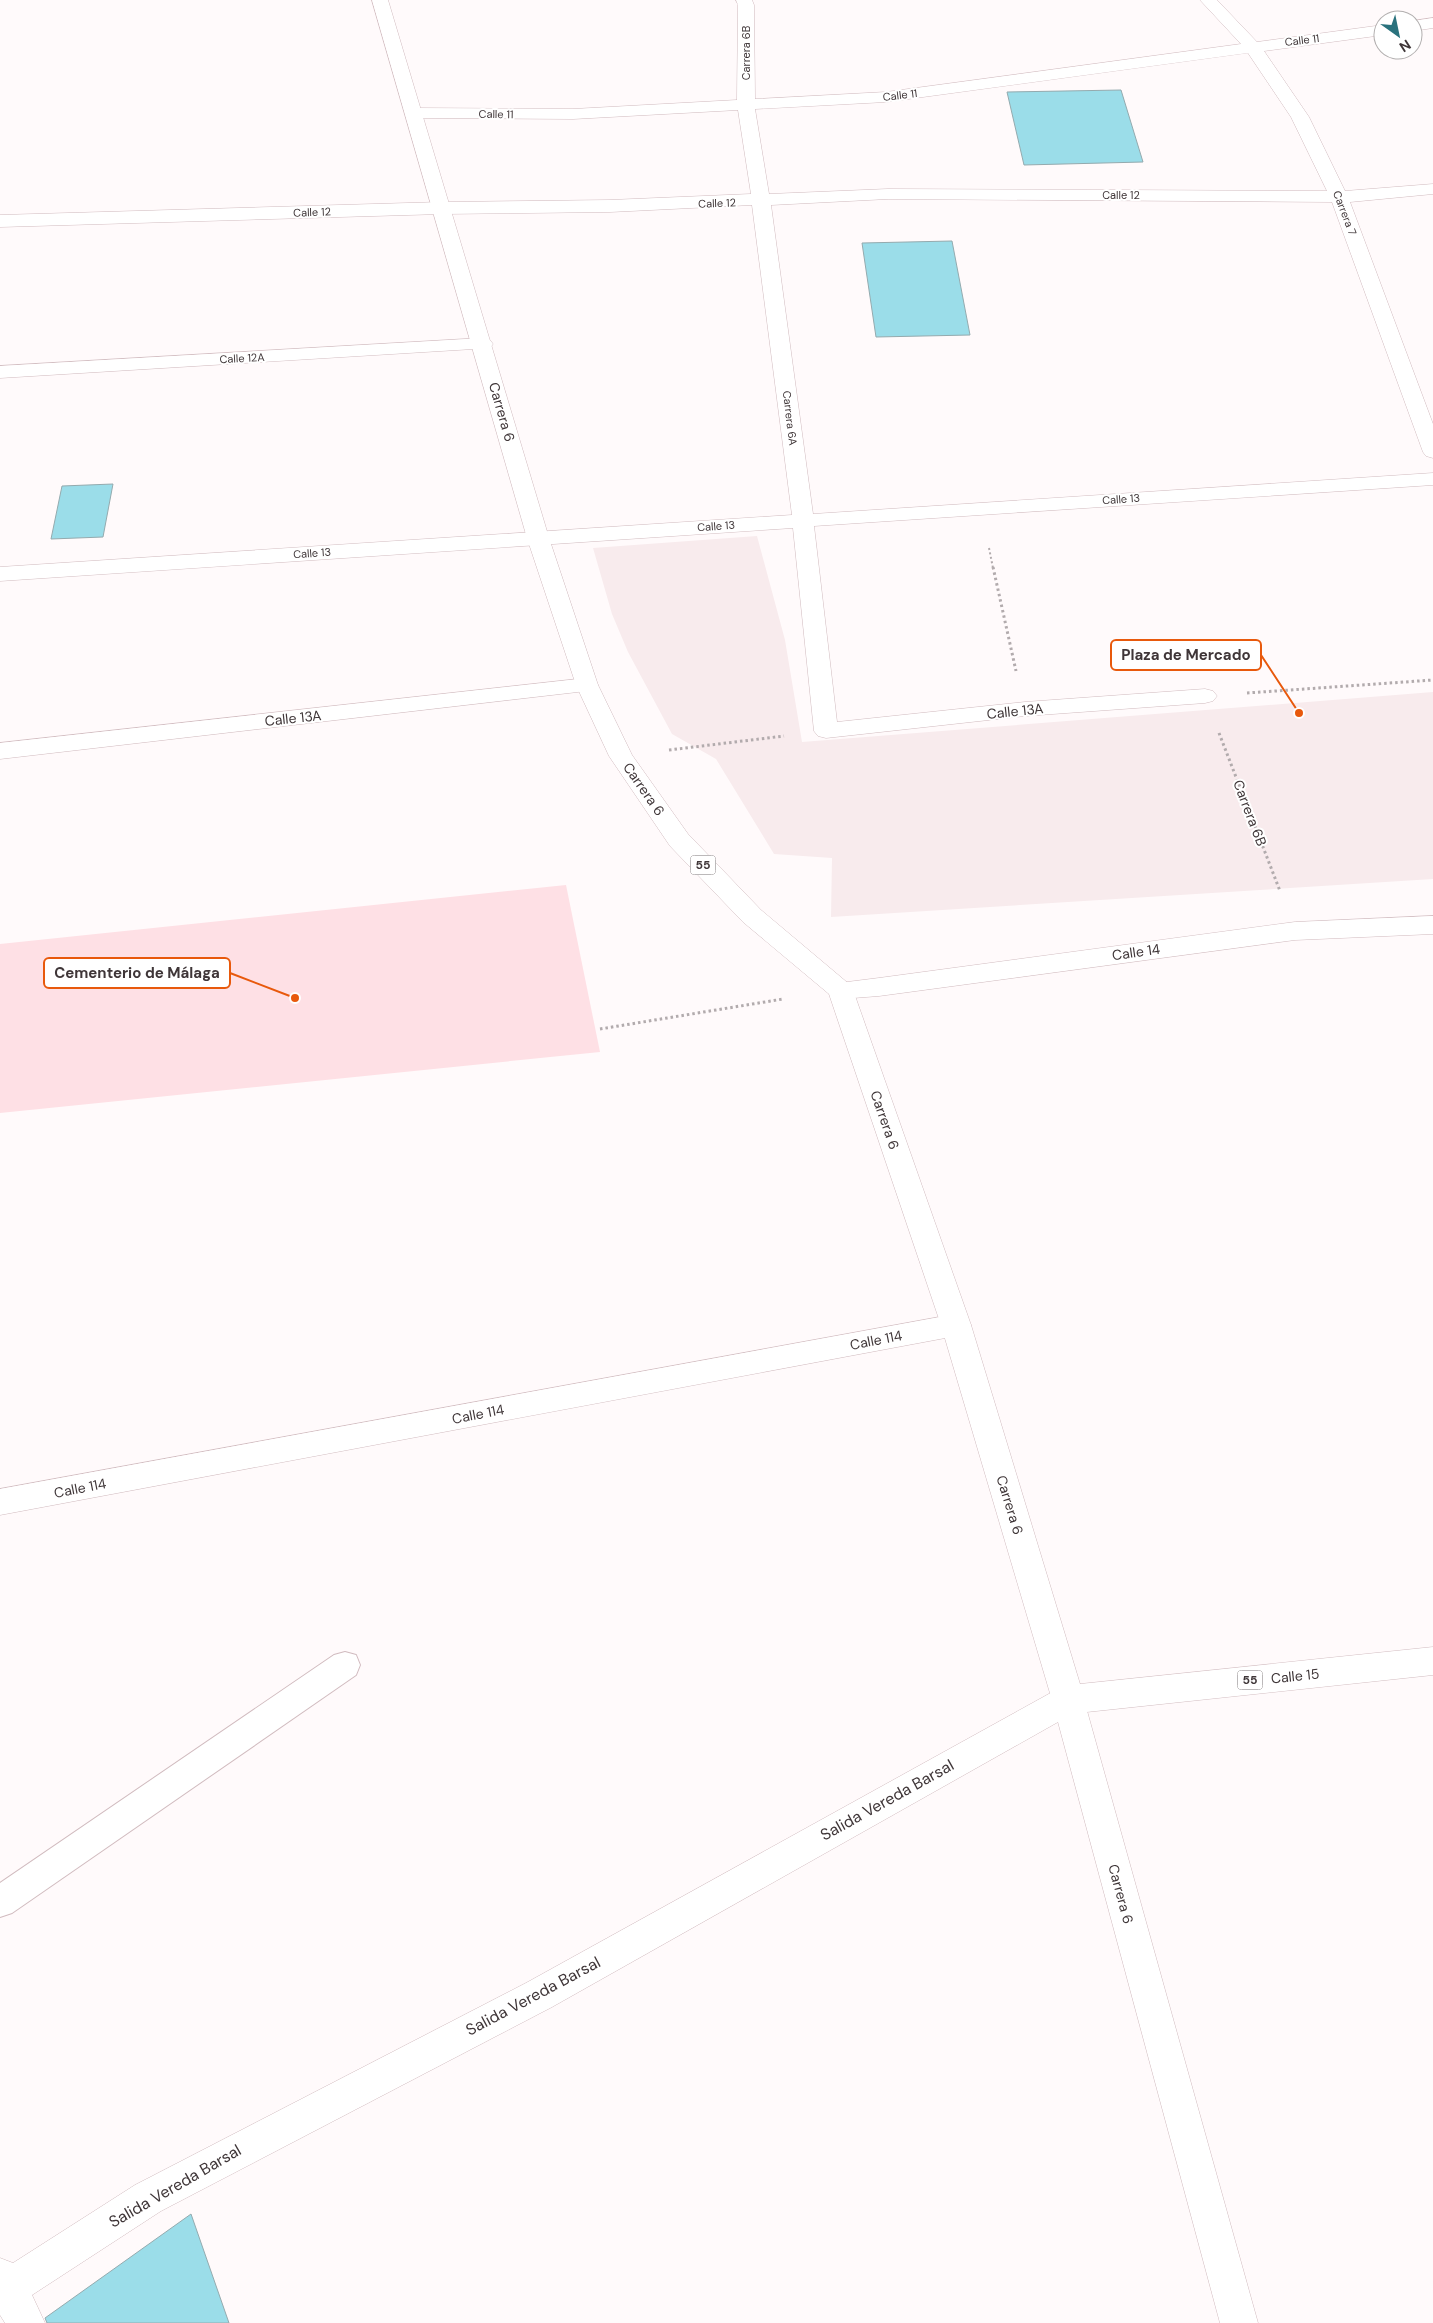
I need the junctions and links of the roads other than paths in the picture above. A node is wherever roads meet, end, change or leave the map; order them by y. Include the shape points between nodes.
1 (380, 0) edge
2 (744, 0) edge
3 (1208, 0) edge
4 (1373, 31) edge
5 (1252, 46) junction
6 (746, 106) junction
7 (414, 113) junction
8 (1433, 189) edge
9 (1339, 197) junction
10 (762, 201) junction
11 (442, 208) junction
12 (0, 221) edge
13 (483, 344) junction
14 (0, 372) edge
15 (1433, 452) edge
16 (1433, 479) edge
17 (803, 520) junction
18 (538, 538) junction
19 (0, 574) edge
20 (587, 685) junction
21 (1205, 696) road end
22 (826, 731) joint
23 (0, 751) edge
24 (1433, 925) edge
25 (840, 990) junction
26 (956, 1325) junction
27 (0, 1502) edge
28 (1433, 1661) edge
29 (345, 1665) dead end
30 (1068, 1700) junction
31 (0, 1902) edge
32 (2, 2287) edge
33 (26, 2323) edge
34 (1239, 2323) edge

1 - 7 main road, Carrera 6 / 55
2 - 6 main road, Carrera 6B
3 - 5 main road, Carrera 7
4 - 5 main road, Calle 11
5 - 6 main road, Calle 11 via 886,97
5 - 9 main road, Carrera 7 via 1300,117
6 - 7 main road, Calle 11 via 573,114
6 - 10 main road, Carrera 6A
7 - 11 main road, Carrera 6 / 55
8 - 9 main road, Calle 12
9 - 10 main road, Calle 12 via 888,194
9 - 15 main road, Carrera 7
10 - 11 main road, Calle 12
10 - 17 main road, Carrera 6A
11 - 12 main road, Calle 12
11 - 13 main road, Carrera 6 / 55
13 - 14 main road, Calle 12A
13 - 18 main road, Carrera 6 / 55
16 - 17 main road, Calle 13
17 - 18 main road, Calle 13
17 - 22 main road, Carrera 6A
18 - 19 main road, Calle 13
18 - 20 main road, Carrera 6 / 55
20 - 23 main road, Calle 13A
20 - 25 main road, Carrera 6 / 55 via 621,756 679,840 752,916
21 - 22 main road, Calle 13A via 1025,709
24 - 25 main road, Calle 14 via 1295,931
25 - 26 main road, Carrera 6
26 - 27 main road, Calle 114
26 - 30 main road, Carrera 6
28 - 30 main road, Calle 15 / 55
29 - 31 lane
30 - 32 main road, Salida Vereda Barsal via 539,1994 148,2198
30 - 34 main road, Carrera 6
32 - 33 main road

